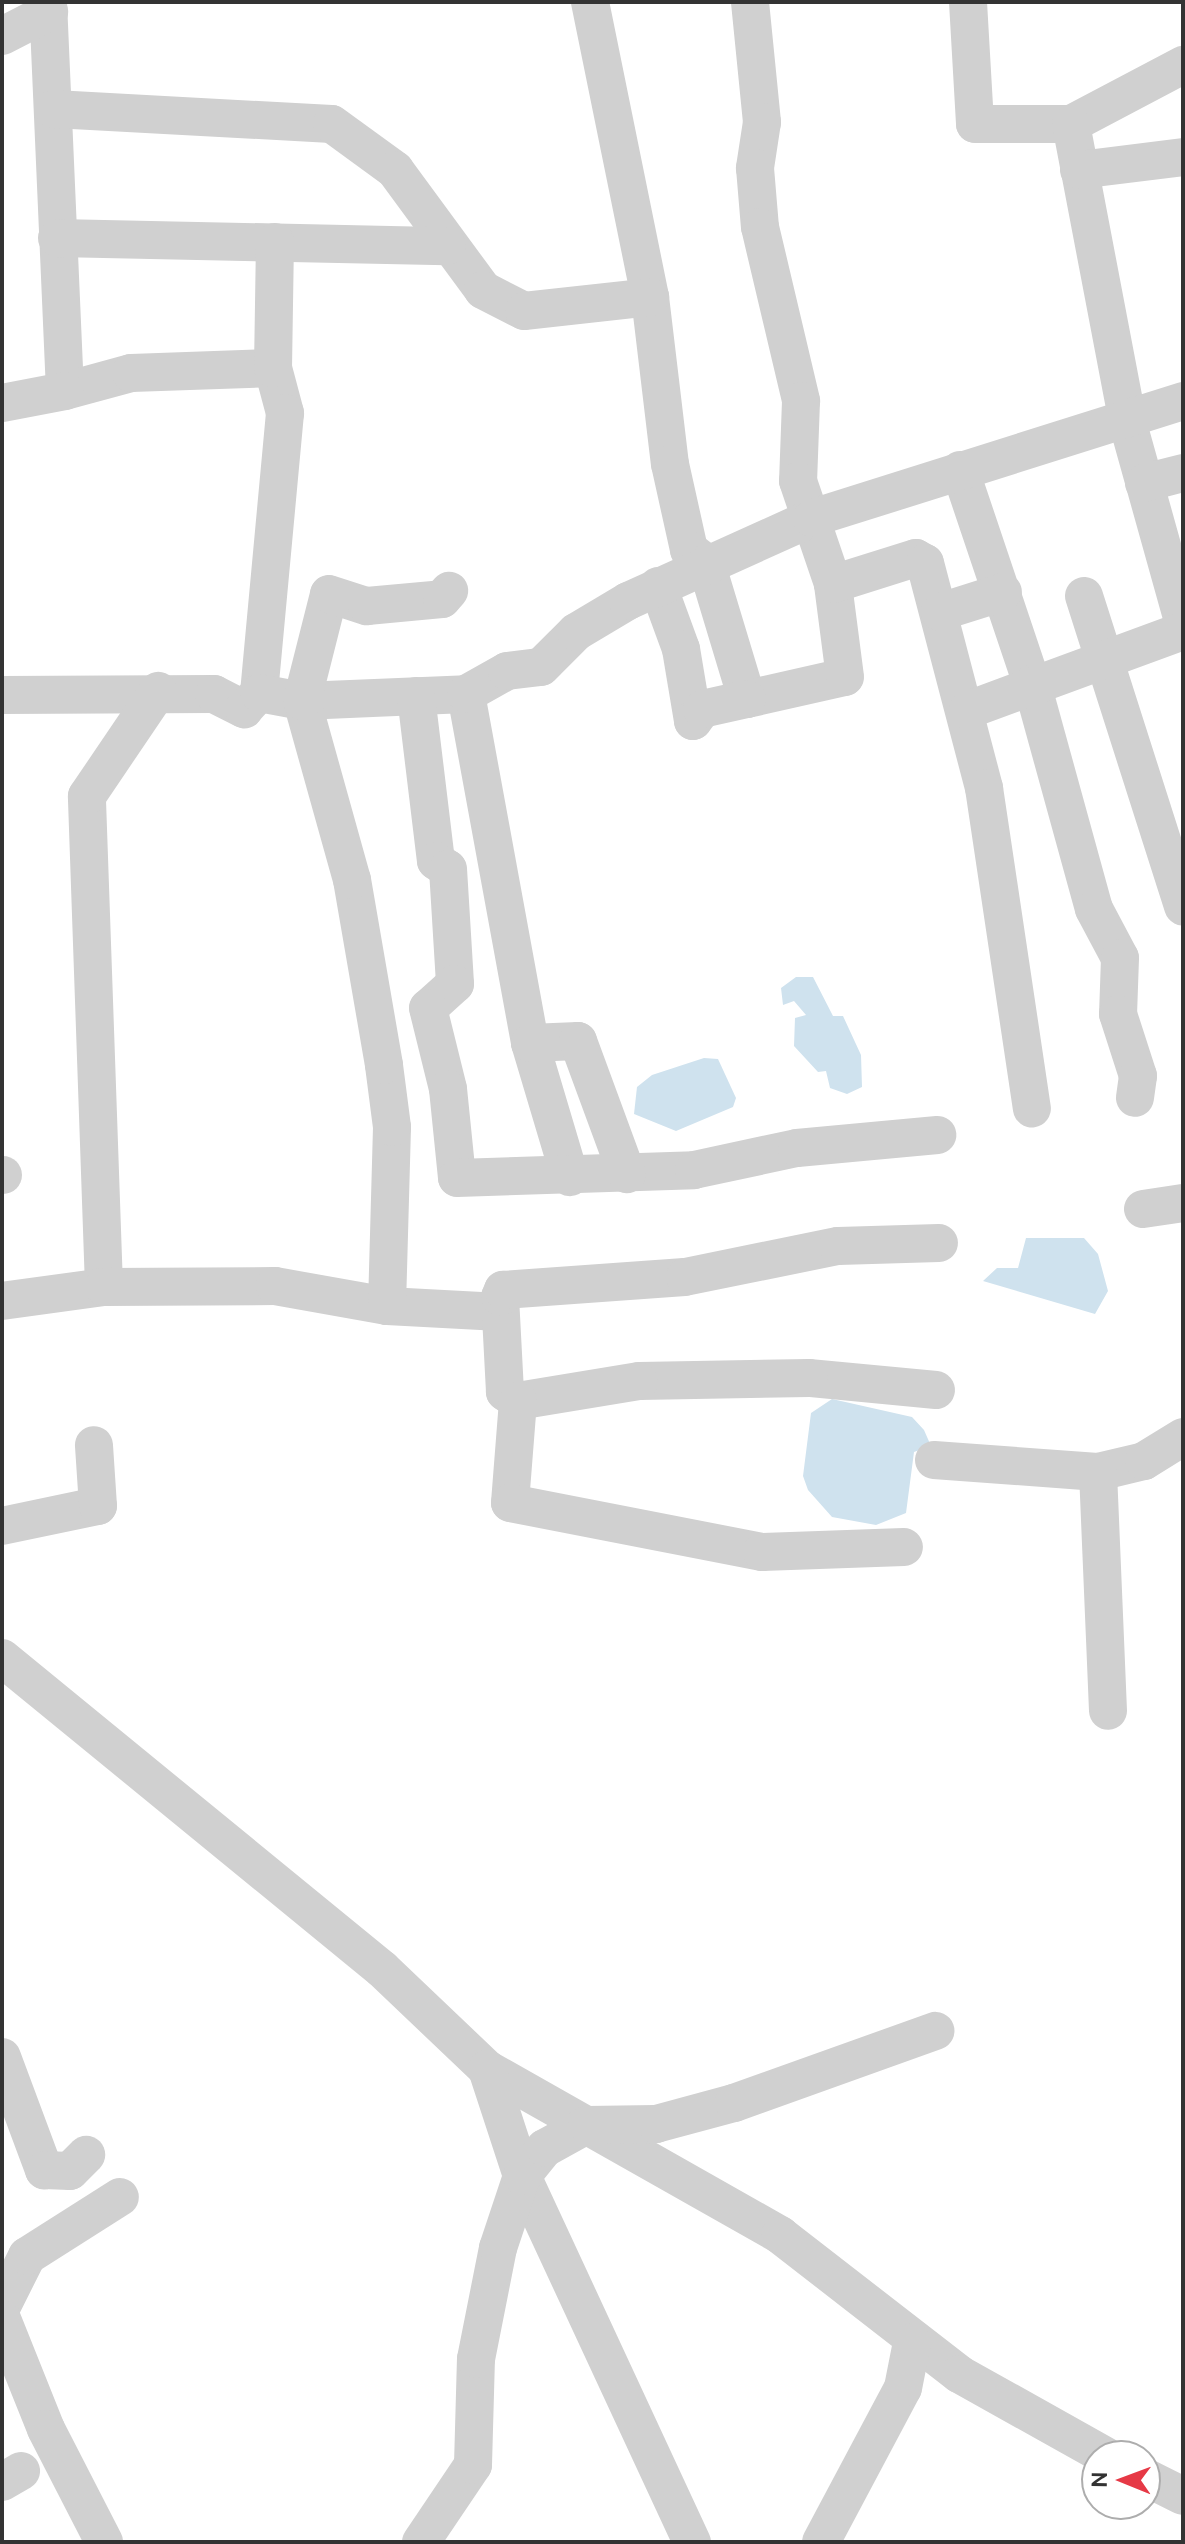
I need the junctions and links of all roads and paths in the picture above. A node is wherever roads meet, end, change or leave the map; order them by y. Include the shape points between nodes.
1 (590, 2) edge
2 (750, 2) edge
3 (968, 2) edge
4 (49, 7) edge
5 (2, 36) edge
6 (1183, 65) edge
7 (54, 109) junction
8 (1071, 124) junction
9 (1183, 157) edge
10 (1079, 170) junction
11 (57, 238) junction
12 (275, 242) junction
13 (447, 246) junction
14 (650, 297) junction
15 (273, 368) junction
16 (65, 391) junction
17 (1183, 401) edge
18 (2, 403) edge
19 (1128, 424) junction
20 (960, 470) junction
21 (1183, 473) edge
22 (1144, 483) junction
23 (812, 518) junction
24 (706, 563) junction
25 (833, 584) junction
26 (658, 586) junction
27 (449, 591) dead end
28 (1003, 592) junction
29 (1084, 596) dead end
30 (940, 612) junction
31 (1183, 621) edge
32 (1183, 631) edge
33 (1103, 658) junction
34 (1032, 684) junction
35 (158, 691) junction
36 (259, 693) junction
37 (466, 694) junction
38 (2, 695) edge
39 (416, 696) junction
40 (747, 699) junction
41 (302, 701) junction
42 (968, 710) junction
43 (1183, 907) edge
44 (530, 1043) junction
45 (1135, 1098) dead end
46 (1032, 1108) dead end
47 (937, 1135) dead end
48 (627, 1174) junction
49 (570, 1177) junction
50 (1183, 1203) edge
51 (1143, 1209) dead end
52 (939, 1243) dead end
53 (104, 1287) junction
54 (2, 1301) edge
55 (387, 1306) junction
56 (500, 1312) junction
57 (936, 1390) dead end
58 (518, 1401) junction
59 (1183, 1437) edge
60 (94, 1445) dead end
61 (934, 1460) dead end
62 (1098, 1472) junction
63 (2, 1526) edge
64 (904, 1547) dead end
65 (2, 1658) edge
66 (1108, 1711) dead end
67 (935, 2031) dead end
68 (2, 2057) edge
69 (487, 2069) junction
70 (587, 2125) junction
71 (86, 2155) dead end
72 (522, 2176) junction
73 (120, 2197) dead end
74 (2, 2306) edge
75 (2, 2319) edge
76 (912, 2342) junction
77 (1081, 2441) edge
78 (1161, 2485) edge
79 (1183, 2496) edge
80 (104, 2542) edge
81 (421, 2542) edge
82 (692, 2542) edge
83 (821, 2542) edge

1 - 14 street
2 - 23 street via 762,122 755,168 760,227 801,401 798,481
3 - 8 street via 970,119
4 - 5 street
4 - 7 street
6 - 8 street
7 - 11 street
7 - 13 street via 332,124 395,170
8 - 10 street
9 - 10 street
10 - 19 street
11 - 12 street
11 - 16 street
12 - 13 street
12 - 15 street
13 - 14 street via 483,290 524,311
14 - 24 street via 670,464 689,550
15 - 16 street via 119,375
15 - 36 street via 285,413
16 - 18 street
17 - 19 street via 1157,405
19 - 20 street
19 - 22 street
20 - 23 street
20 - 28 street
21 - 22 street
22 - 31 street
23 - 24 street
23 - 25 street
24 - 26 street
24 - 40 street
25 - 30 street via 916,558 925,563
25 - 40 street via 845,677
26 - 37 street via 576,632 541,667 507,671
26 - 40 street via 681,649 693,721 702,709
27 - 41 street via 442,599 367,606 329,594
28 - 30 street
28 - 34 street
29 - 33 street
30 - 42 street
32 - 33 street
33 - 34 street
33 - 43 street
34 - 42 street
34 - 45 street via 1094,909 1120,958 1118,1014 1138,1076
35 - 36 street via 214,694 244,709
35 - 38 street
35 - 53 street via 87,796
36 - 41 street
37 - 39 street
37 - 44 street
39 - 41 street
39 - 49 street via 436,861 448,869 455,984 428,1008 448,1089 457,1178
41 - 55 street via 352,880 384,1065 392,1127
42 - 46 street
44 - 48 street via 578,1041
44 - 49 street
47 - 48 street
48 - 49 street
50 - 51 street
52 - 56 street via 838,1246 685,1277 503,1290
53 - 54 street
53 - 55 street via 275,1286
55 - 56 street
56 - 58 street via 505,1392
57 - 58 street via 809,1378 639,1381
58 - 64 street via 510,1503 791,1555
59 - 62 street via 1144,1461
60 - 63 street via 102,1519
61 - 62 street
62 - 66 street
65 - 69 street via 382,1969
67 - 70 street via 656,2124
68 - 71 street via 44,2170 70,2171
69 - 70 street
69 - 72 street
70 - 72 street via 557,2137
70 - 76 street via 780,2235
72 - 81 street via 503,2227 476,2359 473,2465
72 - 82 street
73 - 74 street via 27,2256
75 - 80 street via 46,2429
76 - 77 street
76 - 83 street via 903,2388
78 - 79 street

